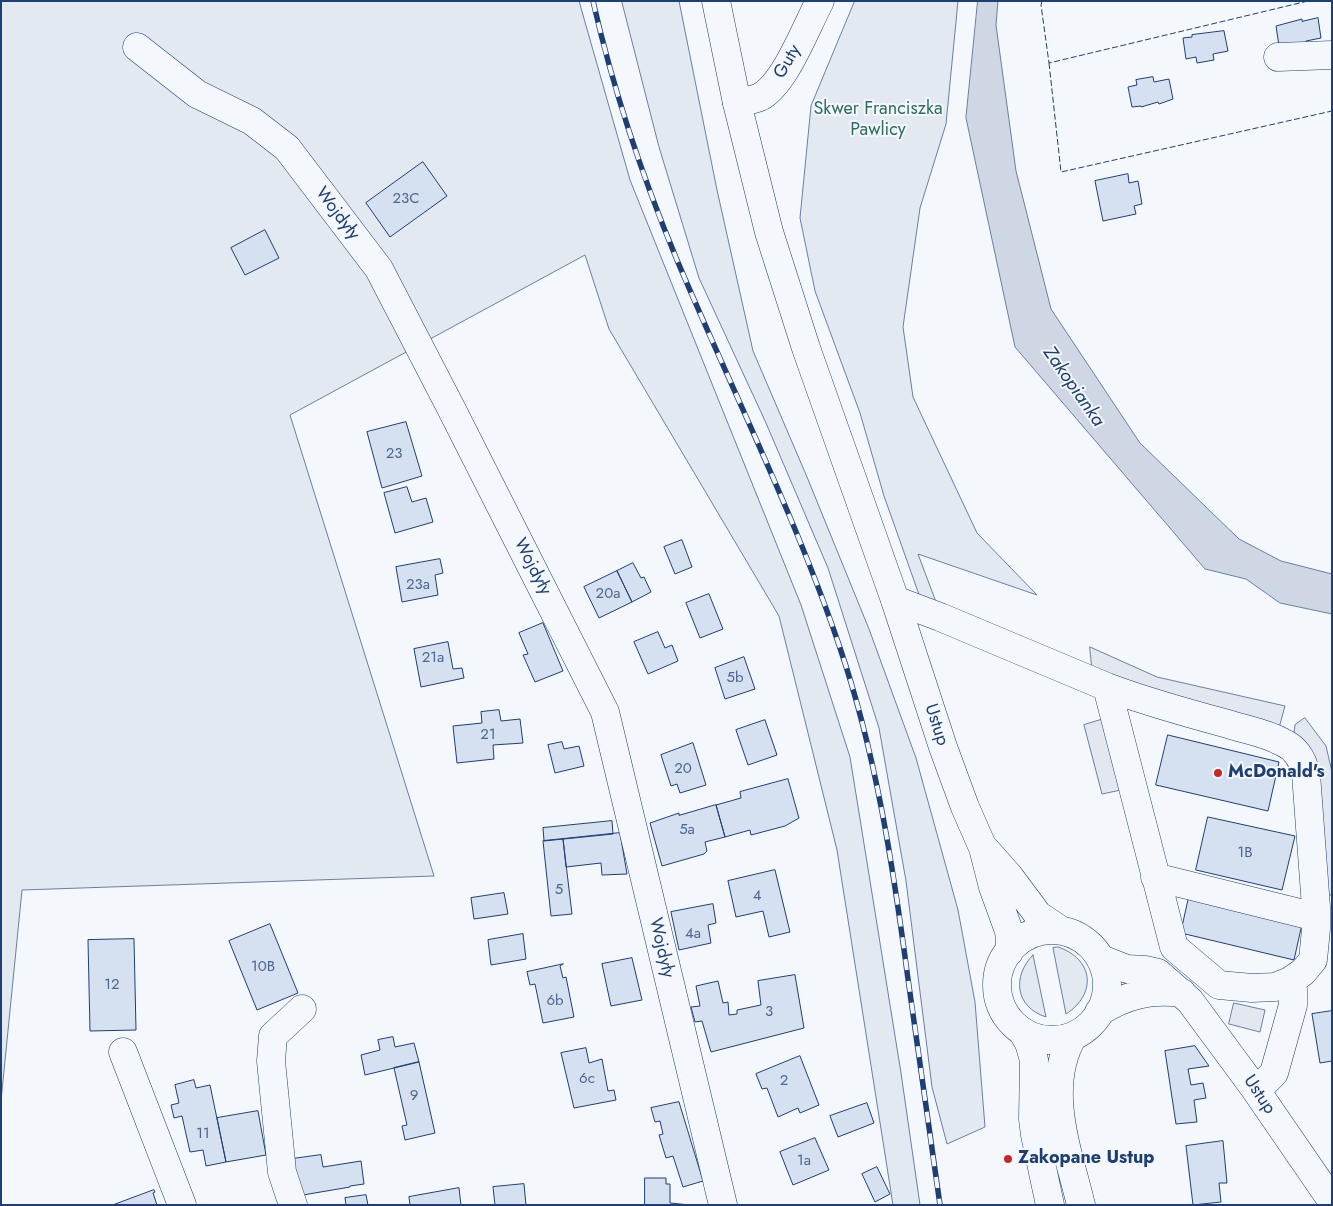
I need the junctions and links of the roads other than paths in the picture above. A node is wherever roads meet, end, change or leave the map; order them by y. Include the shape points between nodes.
1 (716, 1) edge
2 (820, 1) edge
3 (137, 48) dead end
4 (1332, 55) edge
5 (1278, 57) dead end
6 (737, 103) junction
7 (895, 600) junction
8 (1107, 688) junction
9 (983, 848) junction
10 (1156, 878) junction
11 (1316, 923) junction
12 (1059, 929) junction
13 (1009, 952) junction
14 (1101, 958) junction
15 (1290, 981) junction
16 (1182, 993) junction
17 (302, 1009) dead end
18 (1099, 1012) junction
19 (1022, 1031) junction
20 (1073, 1036) junction
21 (123, 1052) dead end
22 (1255, 1089) junction
23 (1332, 1201) edge
24 (182, 1205) edge
25 (294, 1205) edge
26 (723, 1205) edge
27 (1050, 1205) edge
28 (1081, 1205) edge

1 - 6 street, Ustup
2 - 6 street, Guty via 791,58 769,91
3 - 26 street, Wojdyły via 197,94 252,121 287,148 379,269 456,416 605,712
4 - 5 street
6 - 7 street, Ustup via 761,203 806,348
7 - 8 street
7 - 9 street, Ustup via 955,780
8 - 10 street
8 - 11 street via 1262,734 1283,742 1296,752 1303,761 1306,774
9 - 12 street, Ustup via 1009,876 1038,916
9 - 13 street, Ustup via 1009,931
10 - 11 street
10 - 15 street via 1174,947 1219,985 1276,987
11 - 15 street via 1313,960
12 - 13 street via 1029,936
12 - 14 street via 1079,937
13 - 19 street via 1000,969 998,990 1005,1012
14 - 16 street, Ustup via 1127,969 1158,973
14 - 18 street via 1108,987
15 - 22 street via 1293,1005 1274,1073
16 - 18 street via 1152,992 1123,999
16 - 22 street, Ustup
17 - 25 street via 273,1036 270,1061 282,1172
18 - 20 street
19 - 20 street via 1045,1040
19 - 27 street via 1034,1060 1033,1119
20 - 28 street via 1064,1055 1059,1104 1060,1122
21 - 24 street
22 - 23 street, Ustup

